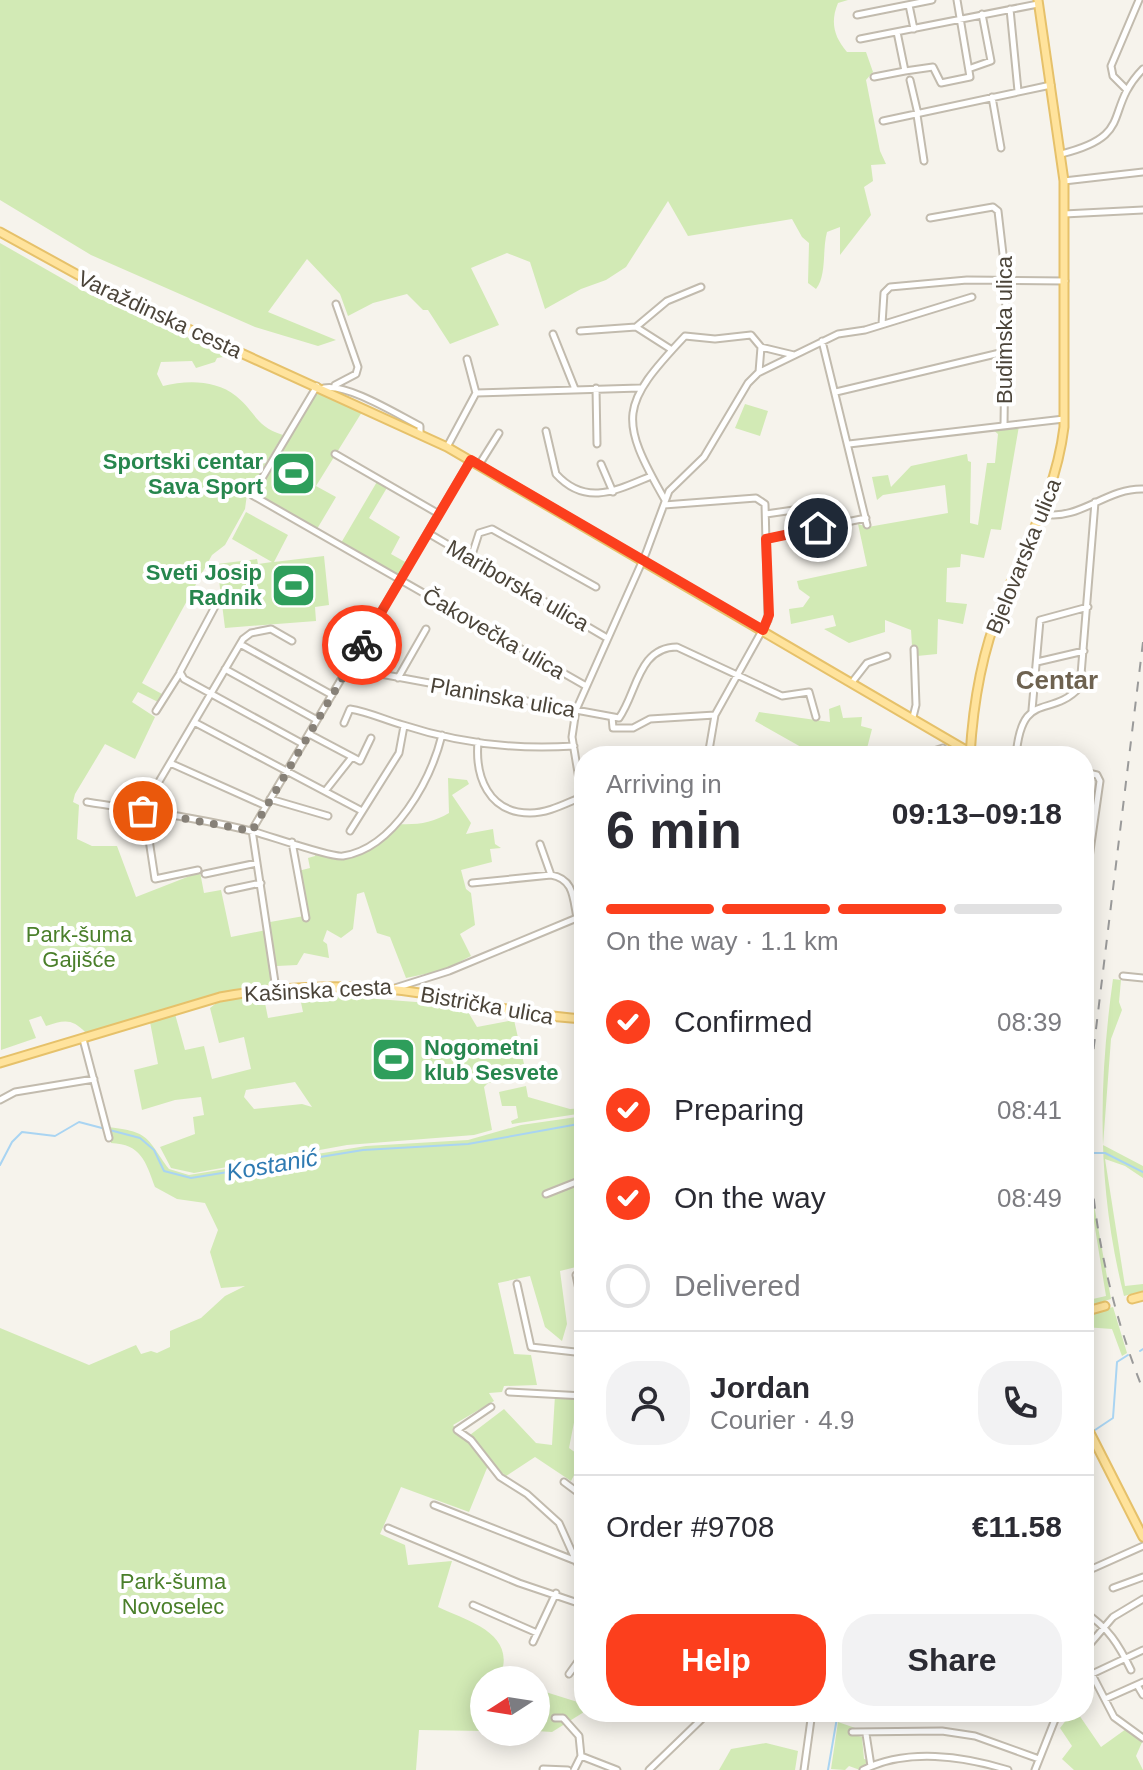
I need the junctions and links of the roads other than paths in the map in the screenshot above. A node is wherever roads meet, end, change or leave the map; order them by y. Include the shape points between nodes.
1 (932, 0) edge
2 (957, 0) edge
3 (1139, 0) edge
4 (1038, 2) edge
5 (909, 5) junction
6 (1010, 9) junction
7 (982, 14) junction
8 (857, 15) dead end
9 (961, 19) junction
10 (914, 29) junction
11 (897, 32) junction
12 (860, 39) dead end
13 (971, 68) junction
14 (1143, 69) edge
15 (905, 71) junction
16 (874, 77) dead end
17 (910, 80) dead end
18 (1051, 85) junction
19 (1126, 89) junction
20 (1018, 91) junction
21 (992, 97) junction
22 (918, 114) junction
23 (883, 121) dead end
24 (1001, 148) dead end
25 (1061, 154) junction
26 (924, 161) dead end
27 (1143, 172) edge
28 (1064, 181) junction
29 (1143, 210) edge
30 (1064, 214) junction
31 (930, 218) dead end
32 (0, 232) edge
33 (1006, 280) junction
34 (1062, 281) junction
35 (701, 287) dead end
36 (972, 297) dead end
37 (336, 304) dead end
38 (882, 324) junction
39 (636, 327) junction
40 (580, 331) dead end
41 (553, 334) dead end
42 (822, 341) junction
43 (761, 347) junction
44 (672, 350) junction
45 (1004, 352) junction
46 (794, 355) junction
47 (467, 359) dead end
48 (758, 373) junction
49 (334, 386) junction
50 (320, 387) junction
51 (596, 388) junction
52 (640, 388) junction
53 (575, 389) junction
54 (836, 392) junction
55 (476, 393) junction
56 (1065, 419) junction
57 (1004, 425) junction
58 (546, 431) dead end
59 (420, 432) junction
60 (499, 433) dead end
61 (597, 444) dead end
62 (849, 444) junction
63 (447, 447) junction
64 (335, 454) dead end
65 (471, 460) junction
66 (601, 464) dead end
67 (479, 465) junction
68 (651, 476) junction
69 (1143, 489) edge
70 (613, 492) junction
71 (1095, 502) junction
72 (665, 503) junction
73 (828, 505) dead end
74 (439, 514) junction
75 (766, 514) junction
76 (1043, 514) junction
77 (428, 533) junction
78 (766, 539) junction
79 (471, 558) junction
80 (642, 560) junction
81 (401, 580) junction
82 (596, 587) dead end
83 (218, 601) dead end
84 (1088, 607) junction
85 (426, 629) dead end
86 (763, 630) junction
87 (607, 638) junction
88 (292, 641) dead end
89 (240, 644) junction
90 (914, 649) dead end
91 (1084, 651) junction
92 (887, 656) dead end
93 (1037, 662) junction
94 (348, 668) junction
95 (225, 669) junction
96 (180, 673) junction
97 (737, 676) junction
98 (398, 678) junction
99 (853, 681) junction
100 (586, 686) junction
101 (212, 692) junction
102 (332, 695) junction
103 (576, 710) junction
104 (1032, 710) junction
105 (156, 711) dead end
106 (715, 715) junction
107 (612, 717) junction
108 (816, 717) dead end
109 (913, 717) junction
110 (317, 720) junction
111 (194, 722) junction
112 (344, 723) dead end
113 (404, 726) junction
114 (972, 726) junction
115 (309, 734) junction
116 (442, 735) junction
117 (948, 737) junction
118 (371, 738) dead end
119 (478, 742) junction
120 (303, 744) junction
121 (574, 746) joint
122 (710, 746) edge
123 (960, 746) edge
124 (971, 746) edge
125 (1017, 746) edge
126 (352, 757) junction
127 (170, 763) junction
128 (286, 773) junction
129 (1094, 776) edge
130 (326, 790) junction
131 (270, 799) junction
132 (574, 800) edge
133 (87, 802) dead end
134 (266, 806) junction
135 (143, 811) junction
136 (362, 811) junction
137 (328, 816) dead end
138 (1094, 821) edge
139 (252, 831) junction
140 (350, 831) dead end
141 (292, 842) junction
142 (540, 844) dead end
143 (257, 863) junction
144 (198, 870) dead end
145 (205, 874) dead end
146 (551, 875) junction
147 (261, 883) junction
148 (472, 883) dead end
149 (228, 890) dead end
150 (574, 900) edge
151 (306, 918) dead end
152 (574, 919) edge
153 (1123, 976) dead end
154 (1143, 978) edge
155 (391, 989) junction
156 (276, 990) junction
157 (574, 1018) edge
158 (83, 1038) junction
159 (0, 1063) edge
160 (94, 1079) junction
161 (0, 1100) edge
162 (108, 1136) dead end
163 (574, 1183) edge
164 (546, 1194) dead end
165 (517, 1284) dead end
166 (1143, 1296) edge
167 (1132, 1299) dead end
168 (1105, 1306) dead end
169 (1094, 1309) edge
170 (574, 1352) edge
171 (509, 1392) dead end
172 (574, 1395) edge
173 (491, 1407) dead end
174 (1094, 1440) edge
175 (564, 1482) dead end
176 (574, 1490) edge
177 (434, 1505) dead end
178 (388, 1528) dead end
179 (1143, 1537) edge
180 (1143, 1546) edge
181 (574, 1557) edge
182 (574, 1561) edge
183 (1094, 1568) edge
184 (1143, 1577) edge
185 (1113, 1588) dead end
186 (556, 1593) junction
187 (1143, 1599) edge
188 (574, 1601) edge
189 (473, 1605) dead end
190 (1094, 1619) edge
191 (1104, 1626) junction
192 (537, 1633) junction
193 (1094, 1638) edge
194 (533, 1642) dead end
195 (1143, 1650) edge
196 (1126, 1658) junction
197 (574, 1667) edge
198 (1131, 1670) dead end
199 (1094, 1673) edge
200 (569, 1674) dead end
201 (1094, 1678) edge
202 (1140, 1683) edge
203 (1143, 1695) edge
204 (1105, 1699) junction
205 (555, 1718) dead end
206 (699, 1722) edge
207 (811, 1722) edge
208 (1052, 1722) edge
209 (852, 1732) dead end
210 (866, 1734) junction
211 (1143, 1738) edge
212 (581, 1756) junction
213 (1039, 1759) junction
214 (871, 1766) junction
215 (543, 1769) edge
216 (568, 1770) edge
217 (574, 1770) edge
218 (617, 1770) edge
219 (649, 1770) edge
220 (804, 1770) edge
221 (863, 1770) edge
222 (1008, 1770) edge
223 (1035, 1770) edge

1 - 5 street
2 - 9 street
3 - 19 street via 1111,66
4 - 6 street
4 - 18 main road, Bjelovarska ulica
5 - 8 street
5 - 10 street
6 - 7 street
6 - 20 street
7 - 9 street
7 - 13 street via 991,61
9 - 10 street
9 - 13 street
10 - 11 street
11 - 12 street
11 - 15 street
13 - 15 street via 970,77 941,83 933,67
14 - 19 street
15 - 16 street
17 - 22 street
18 - 20 street
18 - 25 main road, Bjelovarska ulica
19 - 25 street via 1107,135
20 - 21 street
21 - 22 street
21 - 24 street
22 - 23 street
22 - 26 street
25 - 28 main road, Bjelovarska ulica
27 - 28 street
28 - 30 main road, Bjelovarska ulica
29 - 30 street
30 - 34 main road, Bjelovarska ulica
31 - 33 street, Budimska ulica via 998,209
32 - 50 main road, Varaždinska cesta via 118,297
33 - 34 street
33 - 38 street via 890,287 884,293
33 - 45 street, Budimska ulica
34 - 56 main road, Bjelovarska ulica
35 - 39 street via 667,301
36 - 38 street
37 - 49 street via 358,367 356,374
38 - 42 street
39 - 40 street
39 - 44 street
41 - 53 street
42 - 46 street
42 - 54 street
43 - 44 street via 751,335 685,336
43 - 46 street
43 - 48 street
44 - 52 street
45 - 54 street
45 - 57 street, Budimska ulica
46 - 48 street
47 - 55 street
48 - 72 street via 704,457 678,479
49 - 50 street
49 - 59 street, Varaždinska cesta via 420,426
50 - 59 main road, Varaždinska cesta
50 - 81 street, Čakovečka ulica via 252,495
51 - 52 street
51 - 53 street
51 - 61 street
52 - 68 street via 632,418 637,450
53 - 55 street
54 - 62 street
55 - 63 street
56 - 57 street
56 - 76 main road, Bjelovarska ulica
57 - 62 street
58 - 70 street via 560,479 593,496
59 - 63 main road, Varaždinska cesta
60 - 67 street
62 - 78 street via 866,521
63 - 65 main road, Varaždinska cesta
64 - 74 street
65 - 67 main road, Varaždinska cesta
65 - 74 street
66 - 70 street
67 - 80 main road, Varaždinska cesta
68 - 70 street
68 - 72 street
69 - 71 street via 1118,491
71 - 76 street via 1069,513
71 - 84 street
72 - 75 street via 756,498 764,503
72 - 80 street
73 - 75 street
74 - 77 street
75 - 78 street
76 - 114 main road, Bjelovarska ulica via 993,626
77 - 79 street, Mariborska ulica
77 - 81 street
78 - 86 street via 769,615
79 - 82 street via 479,533 492,529
79 - 87 street, Mariborska ulica
80 - 86 main road, Varaždinska cesta
80 - 87 street
81 - 94 street
81 - 100 street, Čakovečka ulica
83 - 96 street
84 - 91 street
84 - 93 street via 1040,620
85 - 98 street
86 - 97 street
86 - 99 main road, Varaždinska cesta
87 - 100 street
88 - 89 street via 271,629 251,633
89 - 95 street
89 - 102 street
90 - 109 street
91 - 93 street
91 - 104 street via 1080,687 1073,695
92 - 99 street via 867,663
93 - 104 street
94 - 98 street, Planinska ulica
94 - 102 street
95 - 101 street
95 - 110 street
96 - 101 street
96 - 105 street
97 - 106 street
97 - 107 street via 677,647 661,649 647,660 620,717
97 - 108 street via 782,696 810,692
98 - 103 street, Planinska ulica
99 - 109 main road, Varaždinska cesta
100 - 103 street
101 - 111 street
101 - 120 street
102 - 110 street
103 - 107 street, Planinska ulica
103 - 121 street
104 - 125 street via 1020,727
106 - 107 street, Planinska ulica via 647,719 633,728 613,728
106 - 122 street
109 - 117 main road, Varaždinska cesta
110 - 115 street
111 - 127 street
111 - 128 street
112 - 113 street via 350,709
113 - 116 street
113 - 136 street via 399,753
114 - 117 main road via 963,736
114 - 124 main road, Bjelovarska ulica
115 - 120 street
115 - 126 street
116 - 119 street
116 - 141 street via 433,766 396,823 377,841 341,856
117 - 123 main road, Varaždinska cesta
118 - 126 street via 360,761
119 - 121 street
119 - 132 street via 478,775 495,800 514,812 531,813
120 - 128 street
126 - 130 street
127 - 134 street
127 - 135 street
128 - 130 street
128 - 131 street
129 - 138 street via 1100,778
130 - 136 street
131 - 134 street
131 - 137 street
133 - 135 street
134 - 139 street
135 - 139 street
135 - 144 street via 155,879
136 - 140 street
139 - 141 street
139 - 143 street
141 - 151 street
142 - 146 street
143 - 145 street
143 - 147 street
146 - 148 street
146 - 150 street via 567,880
147 - 149 street
147 - 156 street
152 - 155 street, Kašinska cesta via 440,975
153 - 154 street
155 - 156 main road, Kašinska cesta
155 - 157 main road, Bistrička ulica
156 - 158 main road, Kašinska cesta via 220,997
158 - 159 main road, Kašinska cesta
158 - 160 street
160 - 161 street via 15,1092
160 - 162 street
163 - 164 street
165 - 170 street via 531,1347
166 - 167 main road
168 - 169 main road
171 - 172 street
173 - 181 street via 458,1433 471,1440 500,1477 559,1523
174 - 179 main road
175 - 176 street
177 - 182 street
178 - 186 street via 519,1583
180 - 183 street
184 - 185 street
186 - 188 street
186 - 192 street
187 - 191 street
189 - 192 street
190 - 191 street
191 - 193 street
191 - 196 street
192 - 194 street
195 - 196 street
196 - 198 street
196 - 199 street
197 - 200 street
201 - 204 street
202 - 203 street
202 - 204 street
204 - 211 street via 1114,1717
205 - 212 street via 563,1718 579,1736
206 - 219 street
207 - 220 street
208 - 213 street
209 - 210 street
210 - 213 street via 942,1731 975,1736
210 - 214 street
212 - 217 street
212 - 218 street
213 - 223 street
214 - 221 street
214 - 222 street via 922,1757
215 - 216 street

